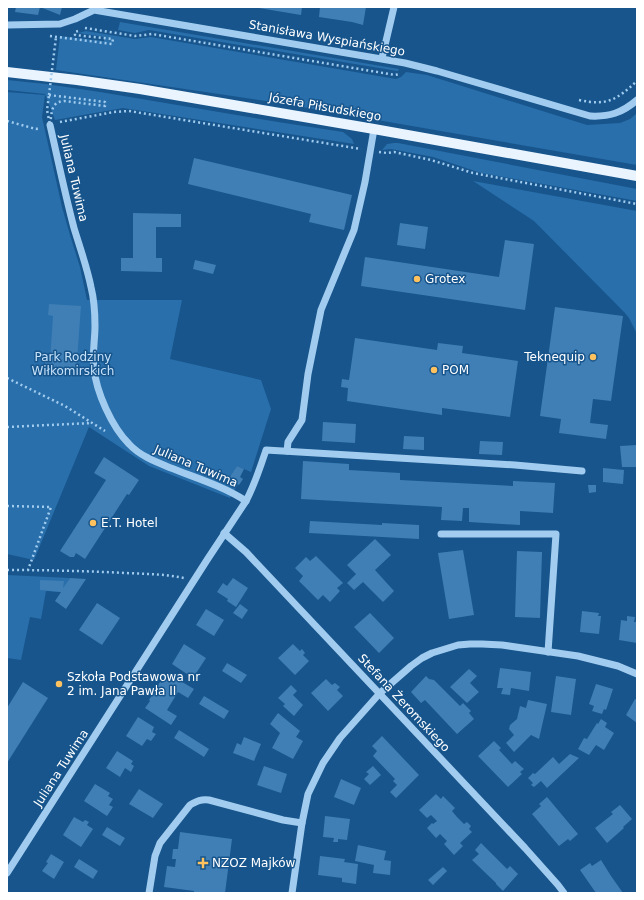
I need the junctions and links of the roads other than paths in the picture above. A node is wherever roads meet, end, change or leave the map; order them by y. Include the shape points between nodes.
1 (394, 7) edge
2 (94, 8) edge
3 (7, 26) edge
4 (382, 58) junction
5 (7, 72) edge
6 (637, 100) edge
7 (50, 125) road end
8 (374, 129) junction
9 (637, 176) edge
10 (287, 451) junction
11 (582, 471) dead end
12 (246, 501) junction
13 (224, 533) junction
14 (441, 534) dead end
15 (548, 652) junction
16 (637, 674) edge
17 (380, 693) junction
18 (302, 823) junction
19 (7, 873) edge
20 (149, 893) edge
21 (292, 893) edge
22 (564, 893) edge

1 - 4 street
2 - 3 street, Stanisława Wyspiańskiego via 60,24
2 - 4 street, Stanisława Wyspiańskiego
4 - 6 street, Stanisława Wyspiańskiego via 437,71 590,116 610,116 628,108
5 - 8 main road, Józefa Piłsudskiego via 140,89
7 - 12 street, Juliana Tuwima via 68,205 91,288 95,324 94,368 106,409 122,437 138,452 160,464 230,491
8 - 9 main road, Józefa Piłsudskiego
8 - 10 street via 354,230 321,310 302,420 288,442
10 - 11 street
10 - 12 street via 266,450
12 - 13 street, Juliana Tuwima
13 - 17 street, Stefana Żeromskiego via 246,552
13 - 19 street, Juliana Tuwima
14 - 15 street via 556,534
15 - 16 street via 596,660
15 - 17 street via 502,645 458,645 422,658
17 - 18 street via 340,738 323,762 308,794
17 - 22 street, Stefana Żeromskiego
18 - 20 street via 209,800 196,801 160,843 155,856
18 - 21 street

